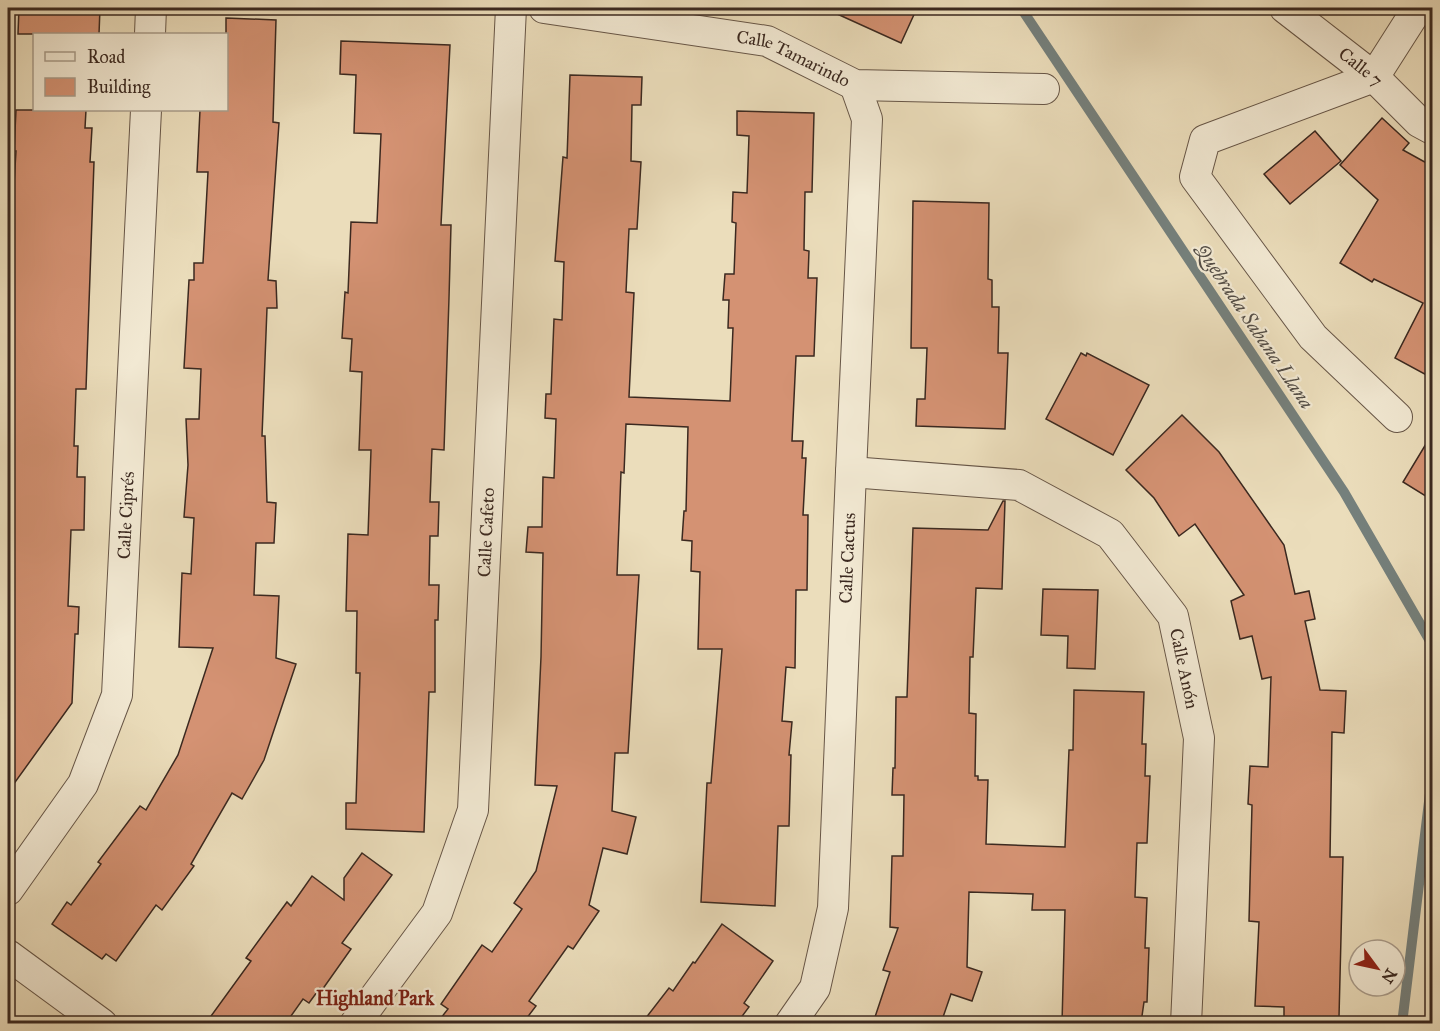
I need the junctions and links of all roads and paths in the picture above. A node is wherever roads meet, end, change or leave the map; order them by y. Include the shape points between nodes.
1 (151, 8) edge
2 (511, 8) edge
3 (544, 8) edge
4 (1285, 8) edge
5 (1418, 8) edge
6 (150, 33) edge
7 (1374, 76) junction
8 (855, 85) junction
9 (1044, 89) dead end
10 (146, 111) edge
11 (1432, 129) edge
12 (1397, 417) dead end
13 (850, 472) junction
14 (8, 890) edge
15 (8, 955) edge
16 (102, 1023) edge
17 (355, 1023) edge
18 (790, 1023) edge
19 (1186, 1023) edge

1 - 6 street
2 - 17 street, Calle Cafeto via 473,810 436,913
3 - 8 street, Calle Tamarindo via 767,41
4 - 7 street, Calle 7
5 - 7 street
7 - 11 street, Calle 7 via 1419,122
7 - 12 street via 1205,140 1195,177 1313,337
8 - 9 street, Calle Tamarindo
8 - 13 street, Calle Cactus via 867,118
10 - 14 street, Calle Ciprés via 117,695 83,784
13 - 18 street, Calle Cactus via 833,908 814,988
13 - 19 street, Calle Anón via 1019,485 1110,534 1173,616 1199,738
15 - 16 street

